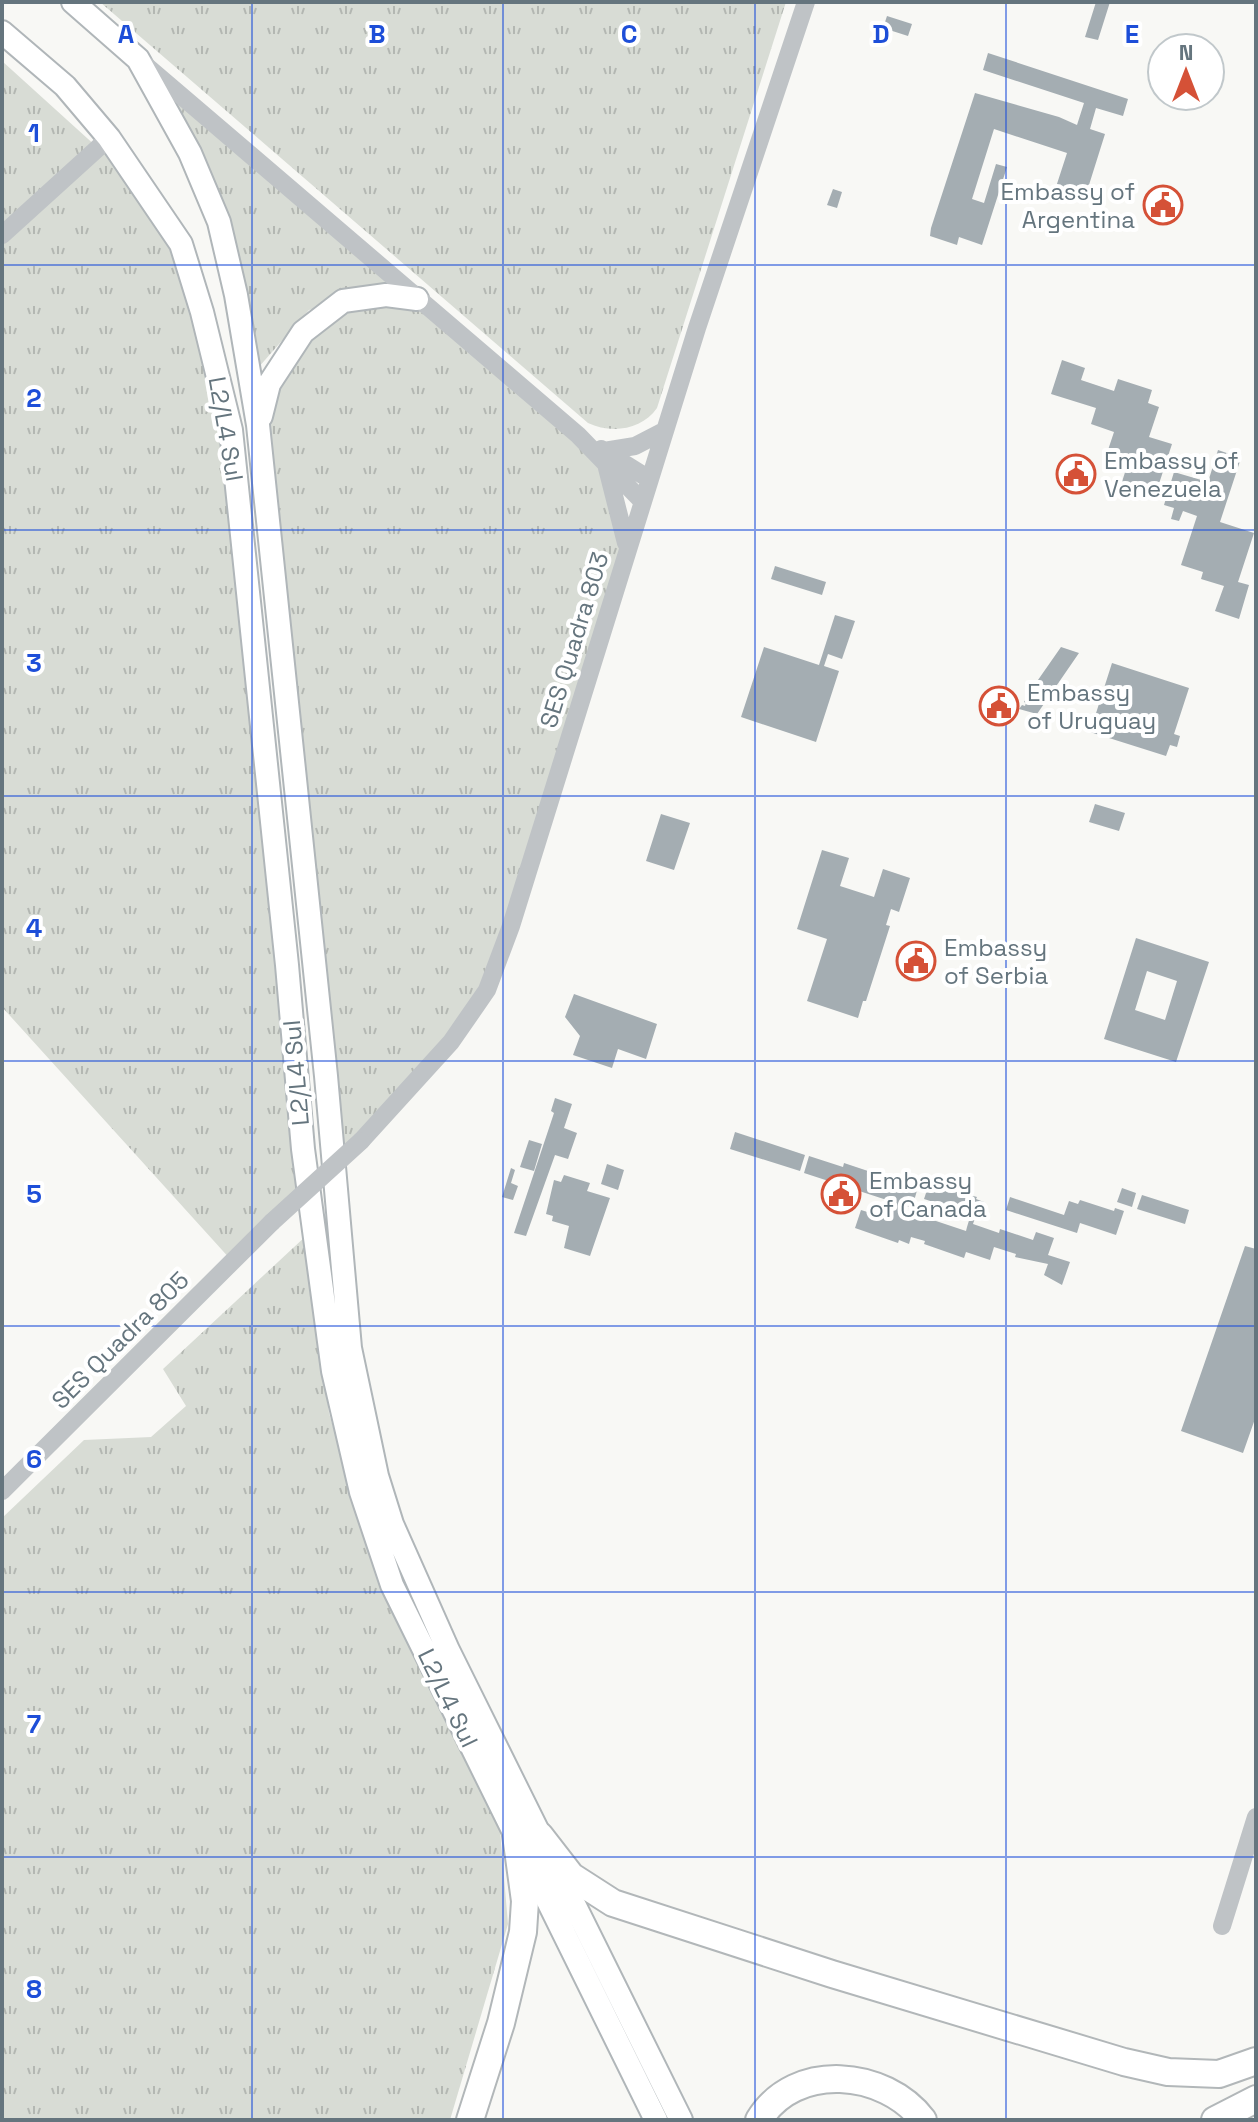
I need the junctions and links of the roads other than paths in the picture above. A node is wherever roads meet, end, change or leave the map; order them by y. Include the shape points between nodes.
1 (73, 2) edge
2 (806, 2) edge
3 (2, 32) edge
4 (138, 59) junction
5 (109, 138) junction
6 (2, 235) edge
7 (417, 299) junction
8 (258, 425) junction
9 (664, 431) junction
10 (605, 457) junction
11 (649, 479) junction
12 (642, 501) junction
13 (627, 550) junction
14 (272, 1222) joint
15 (2, 1491) edge
16 (1256, 1817) edge
17 (528, 1836) junction
18 (1222, 1926) dead end
19 (1256, 2061) edge
20 (1256, 2099) edge
21 (470, 2120) edge
22 (656, 2120) edge
23 (681, 2120) edge
24 (759, 2120) edge
25 (923, 2120) edge
26 (1215, 2120) edge

1 - 4 main road, L2/L4 Sul
2 - 9 street, SES Quadra 803
3 - 5 main road, L2/L4 Sul via 65,86
4 - 7 street, L2/L4 Sul
4 - 8 main road, L2/L4 Sul via 190,153 219,222
5 - 6 street
5 - 17 main road, L2/L4 Sul via 181,244 231,430 303,1149 343,1423 392,1585
7 - 8 main road via 386,295 343,301 303,332 269,384
7 - 10 street, L2/L4 Sul
8 - 17 main road, L2/L4 Sul via 350,1348 360,1404 377,1476 408,1562
9 - 10 street
9 - 11 street, SES Quadra 803
10 - 11 street, L2/L4 Sul
10 - 12 street, L2/L4 Sul
10 - 13 street
11 - 12 street, SES Quadra 803
12 - 13 street, SES Quadra 803
13 - 14 street, SES Quadra 803, bridge via 487,990 436,1061 361,1141
14 - 15 street, SES Quadra 805
16 - 18 street
17 - 19 highway via 571,1876 613,1903 832,1974 1168,2072 1219,2074
17 - 21 highway via 523,1932
17 - 22 main road, L2/L4 Sul
17 - 23 main road, L2/L4 Sul
20 - 26 highway
24 - 25 highway via 784,2094 813,2080 879,2085 910,2103

